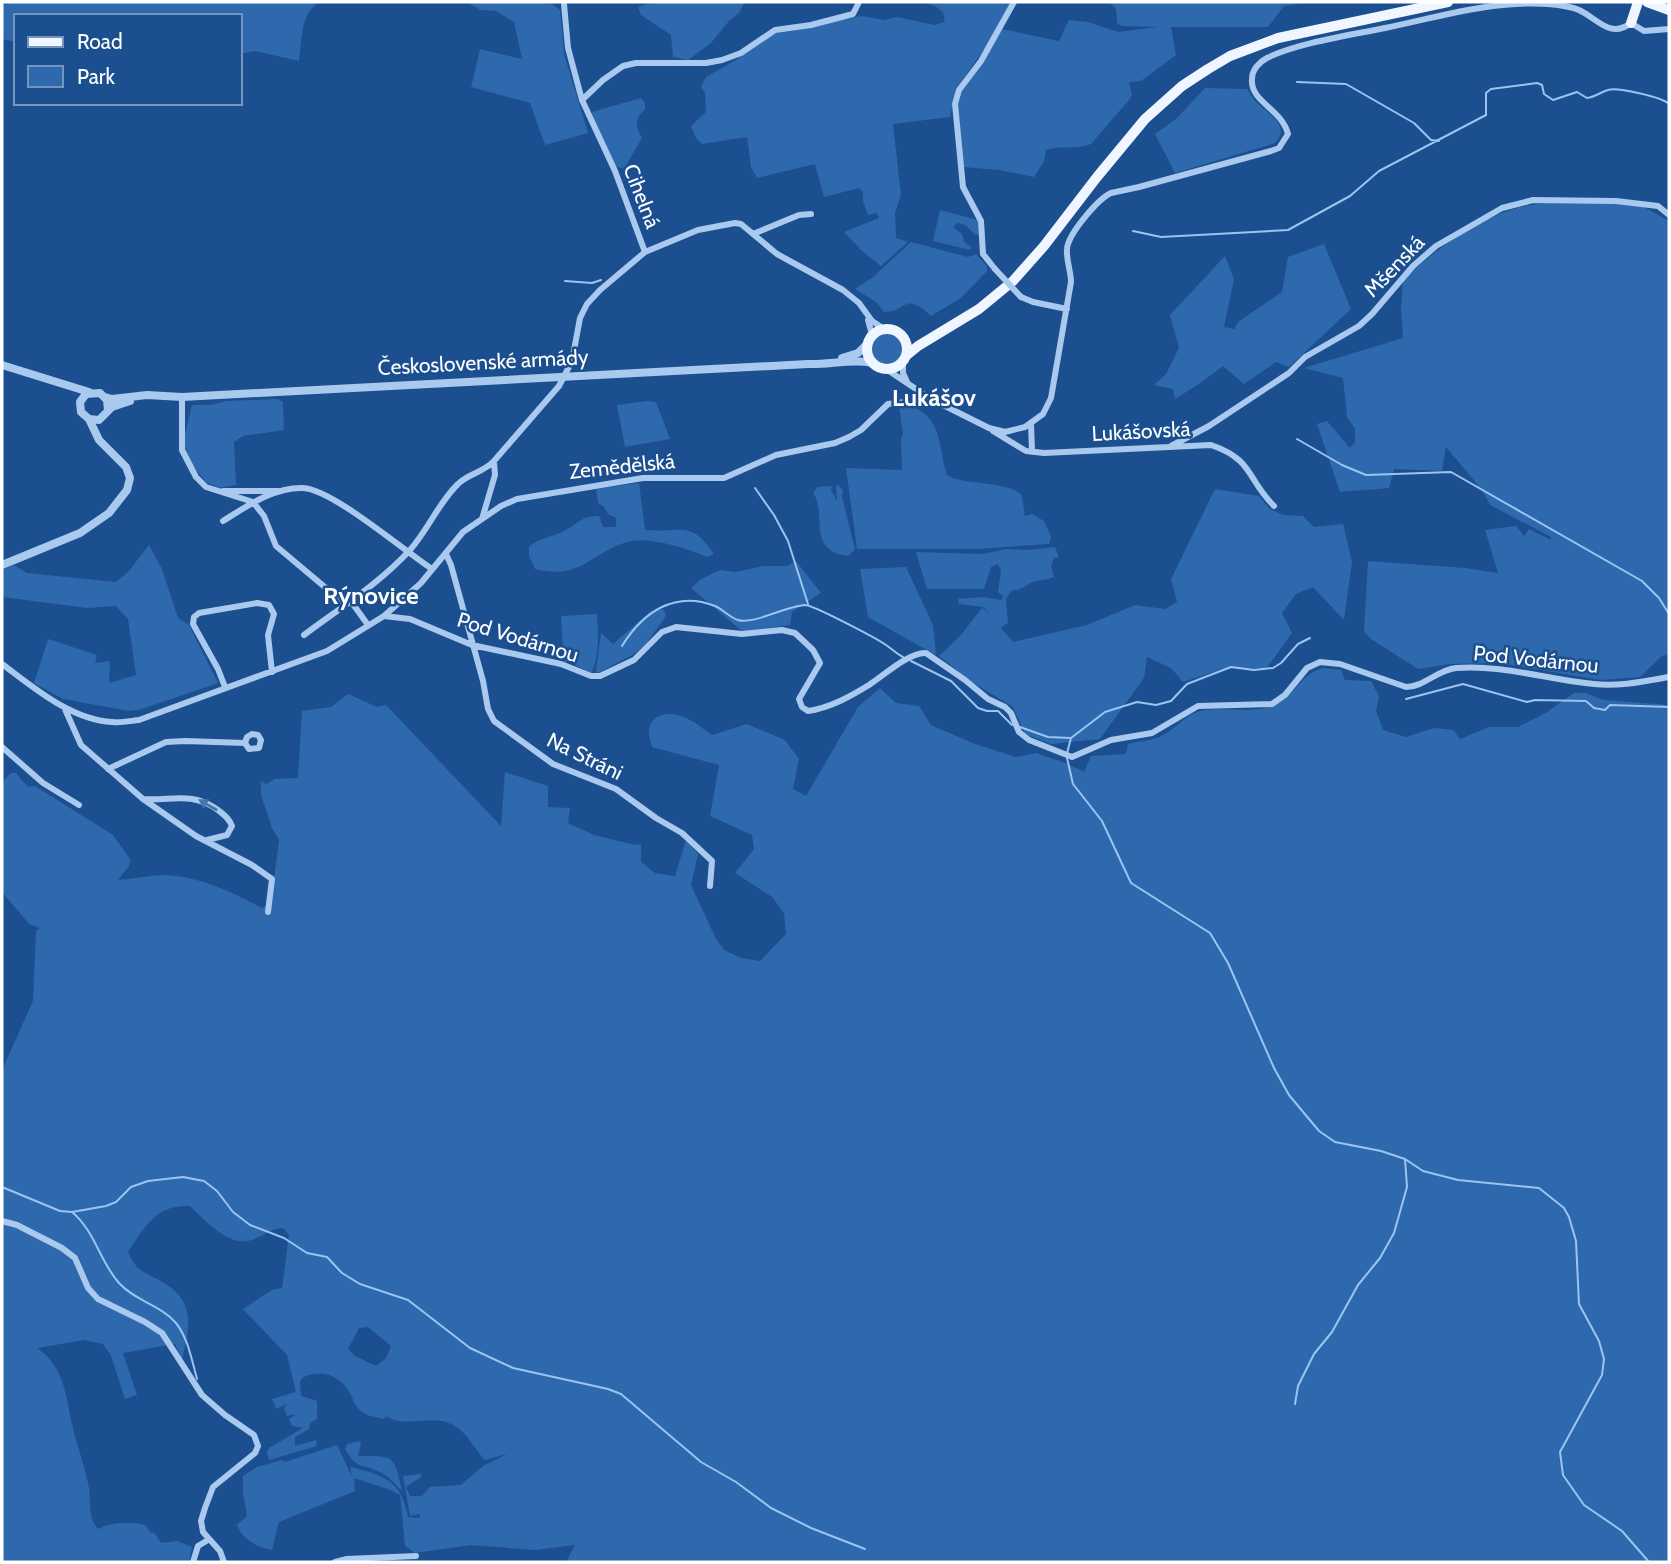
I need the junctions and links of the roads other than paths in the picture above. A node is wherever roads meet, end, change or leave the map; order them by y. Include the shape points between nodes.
1 (859, 2) edge
2 (1014, 2) edge
3 (1448, 2) edge
4 (1638, 2) edge
5 (1647, 2) edge
6 (564, 4) dead end
7 (1669, 9) edge
8 (1630, 23) junction
9 (1669, 29) edge
10 (582, 100) junction
11 (811, 214) dead end
12 (1669, 215) edge
13 (753, 234) junction
14 (645, 252) junction
15 (1067, 309) junction
16 (865, 312) junction
17 (884, 329) junction
18 (944, 330) junction
19 (904, 336) junction
20 (869, 341) junction
21 (905, 358) junction
22 (873, 363) junction
23 (808, 364) junction
24 (2, 365) edge
25 (886, 369) junction
26 (562, 378) junction
27 (60, 383) junction
28 (908, 384) junction
29 (94, 390) junction
30 (105, 397) junction
31 (161, 397) junction
32 (181, 397) junction
33 (931, 399) junction
34 (80, 402) junction
35 (108, 410) junction
36 (102, 418) junction
37 (89, 419) junction
38 (1031, 424) junction
39 (989, 428) junction
40 (104, 445) junction
41 (1171, 446) junction
42 (1032, 452) junction
43 (494, 461) junction
44 (214, 490) junction
45 (281, 491) junction
46 (253, 502) junction
47 (1274, 506) dead end
48 (482, 519) junction
49 (223, 521) dead end
50 (407, 553) junction
51 (446, 554) junction
52 (2, 565) edge
53 (432, 569) junction
54 (348, 602) junction
55 (384, 615) junction
56 (368, 625) junction
57 (304, 635) dead end
58 (472, 645) junction
59 (2, 664) edge
60 (272, 672) junction
61 (1669, 677) edge
62 (225, 687) junction
63 (64, 707) junction
64 (246, 743) dead end
65 (2, 747) edge
66 (108, 769) junction
67 (142, 799) junction
68 (79, 805) dead end
69 (205, 840) junction
70 (710, 886) dead end
71 (268, 912) dead end
72 (2, 1221) edge
73 (202, 1530) junction
74 (208, 1540) junction
75 (198, 1546) junction
76 (416, 1556) dead end
77 (193, 1562) edge
78 (224, 1562) edge
79 (335, 1562) edge

1 - 10 street via 853,14 775,30 722,60 623,66
2 - 15 street, bridge via 959,90 955,104 962,187 981,221 983,254 995,269 1021,297
3 - 18 main road via 1278,38 1208,69 1145,119 1013,281
4 - 8 main road
5 - 7 main road
6 - 10 street, Cihelná via 568,48
8 - 9 street via 1644,30
8 - 15 street via 1611,29 1567,6 1507,4 1273,56 1256,67 1252,84 1255,95 1286,125 1285,142 1271,151 1106,195 1072,236 1067,249 1071,270
10 - 14 street, Cihelná
11 - 13 street
12 - 41 street, Mšenská via 1658,206 1616,201 1533,200 1502,208 1436,246 1359,326 1305,357 1289,373 1209,426
13 - 14 street via 735,223 698,230
13 - 16 street via 777,254 843,290
14 - 26 street, Cihelná via 587,304 572,360
15 - 38 street via 1051,398
16 - 17 street
16 - 20 street via 871,327
17 - 19 main road
17 - 20 main road, Československé armády
18 - 19 main road via 920,338
18 - 21 main road
19 - 21 main road via 908,345
20 - 22 main road via 867,354
20 - 23 street, Československé armády via 848,358
21 - 25 main road via 896,368
21 - 28 street via 903,373
22 - 23 street, Československé armády
22 - 25 main road, Československé armády
23 - 26 street, Československé armády
24 - 27 street
25 - 28 street, Československé armády
26 - 32 street, Československé armády
26 - 43 street, Cihelná
27 - 29 street
27 - 34 street
28 - 33 street, Československé armády
29 - 30 street
29 - 34 street
30 - 31 street, Československé armády
30 - 35 street
31 - 32 street, Československé armády
31 - 35 street, Československé armády via 123,402
32 - 44 street via 182,450 196,477
33 - 39 street, Československé armády
33 - 48 street, Zemědělská via 888,404 849,437 776,456 724,478 643,478 546,492 517,499
34 - 37 street via 81,412
35 - 36 street
36 - 37 street
36 - 40 street
37 - 40 street
38 - 39 street, Československé armády via 1011,431
38 - 42 street
39 - 42 street, Lukášovská
40 - 52 street via 129,473 130,484 116,506 80,534
41 - 42 street, Lukášovská
41 - 47 street, Lukášovská via 1211,445 1227,450 1242,461
43 - 48 street via 495,474
43 - 50 street via 455,486
44 - 45 street
44 - 46 street
45 - 46 street
45 - 50 street via 317,491
46 - 49 street
46 - 54 street via 276,546
48 - 51 street, Zemědělská via 463,532
50 - 53 street
50 - 54 street
51 - 53 street, Zemědělská
51 - 58 street, Na Stráni
53 - 55 street, Zemědělská
54 - 56 street
54 - 57 street
55 - 56 street
55 - 58 street, Pod Vodárnou via 410,619
56 - 60 street via 327,652
58 - 61 street, Pod Vodárnou via 561,664 591,677 634,660 662,632 676,627 742,634 782,630 794,633 819,658 799,699 808,711 841,700 911,656 926,653 1005,707 1029,740 1067,756 1083,754 1111,740 1152,733 1198,706 1272,704 1307,668 1320,662 1340,664 1406,687 1455,668 1598,685
58 - 70 street, Na Stráni via 494,721 553,764 616,789 682,833 712,861
59 - 63 street
60 - 62 street
60 - 62 street via 268,635 274,614 269,606 257,603 199,613 193,624
62 - 63 street via 124,722 91,718
63 - 66 street via 81,745
64 - 66 street via 166,742
65 - 68 street
66 - 67 street
67 - 69 street
69 -> 67 street via 226,835 232,826 208,803 181,797
69 - 71 street via 272,879
72 - 73 street via 75,1258 94,1295 155,1328 202,1395 257,1439 255,1453 213,1487
73 - 74 street
73 - 75 street
74 - 75 street
74 - 78 street
75 - 77 street
76 - 79 street

